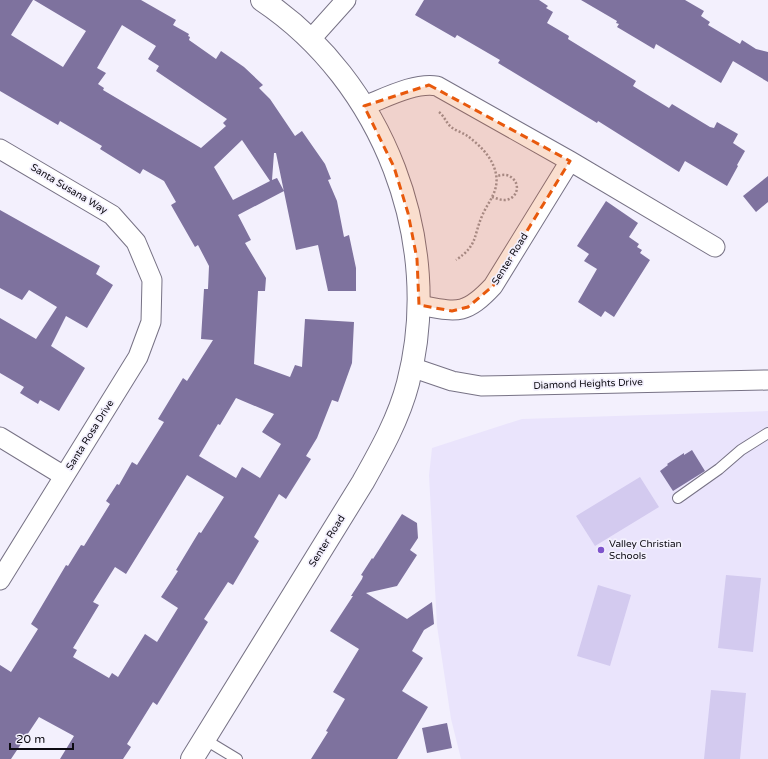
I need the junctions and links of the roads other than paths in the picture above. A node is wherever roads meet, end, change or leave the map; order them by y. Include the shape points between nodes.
1 (262, 0) edge
2 (346, 0) edge
3 (311, 39) junction
4 (364, 106) junction
5 (0, 149) edge
6 (570, 161) junction
7 (714, 247) dead end
8 (152, 280) joint
9 (419, 305) junction
10 (411, 367) junction
11 (768, 380) edge
12 (768, 433) edge
13 (0, 437) edge
14 (64, 476) junction
15 (678, 498) dead end
16 (0, 580) edge
17 (204, 739) junction
18 (192, 759) edge
19 (237, 759) edge

1 - 3 main road, Senter Road
2 - 3 street
3 - 4 main road, Senter Road via 335,66
4 - 6 street via 417,86 437,86
4 - 9 main road, Senter Road via 391,161 404,199 417,259
5 - 8 street, Santa Susana Way via 112,215 136,242
6 - 7 street
6 - 9 street, Senter Road via 493,286 484,296 458,311
8 - 14 street, Santa Rosa Drive via 151,322 138,357
9 - 10 main road, Senter Road via 418,332
10 - 11 street, Diamond Heights Drive via 452,381 481,386
10 - 17 main road, Senter Road via 394,421 380,452
12 - 15 lane via 741,450
13 - 14 street
14 - 16 street, Santa Rosa Drive
17 - 18 main road, Senter Road
17 - 19 lane

